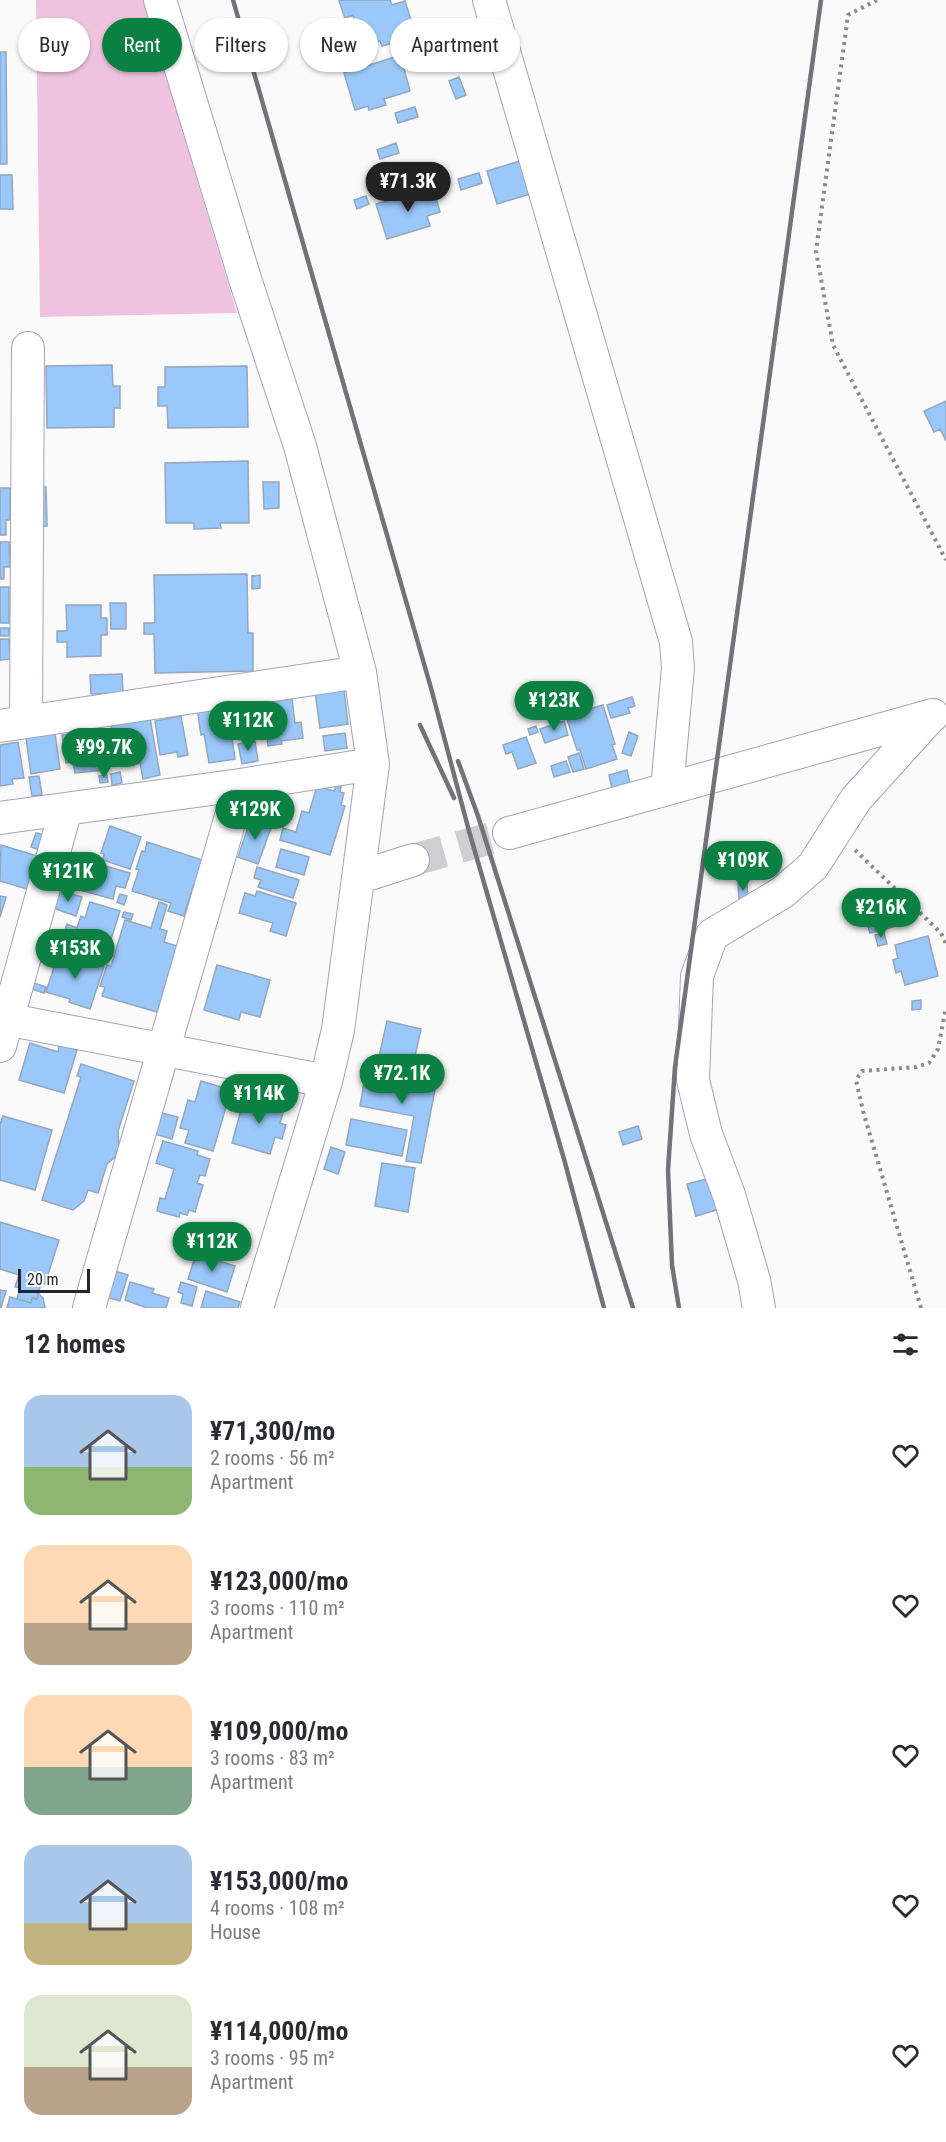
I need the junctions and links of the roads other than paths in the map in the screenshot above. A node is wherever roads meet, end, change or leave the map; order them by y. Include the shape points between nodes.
1 (160, 0) edge
2 (489, 0) edge
3 (28, 348) dead end
4 (360, 672) junction
5 (939, 713) edge
6 (13, 724) edge
7 (373, 764) junction
8 (240, 785) junction
9 (667, 789) junction
10 (66, 808) junction
11 (0, 818) edge
12 (509, 832) tunnel mouth
13 (413, 861) tunnel mouth
14 (360, 877) junction
15 (3, 1028) edge
16 (165, 1048) junction
17 (326, 1081) junction
18 (89, 1308) edge
19 (257, 1308) edge
20 (759, 1308) edge

1 - 4 street via 300,446
2 - 9 street via 676,642 678,668
3 - 6 street
4 - 6 street
4 - 7 street
5 - 9 street
5 - 20 street via 856,799 813,866 783,892 712,935 697,976 693,1080 705,1134 729,1195
7 - 8 street
7 - 14 street
8 - 10 street
8 - 16 street
9 - 12 street
10 - 11 street
10 - 15 street
13 - 14 street
14 - 17 street via 338,1030
15 - 16 street
16 - 17 street
16 - 18 street
17 - 19 street

